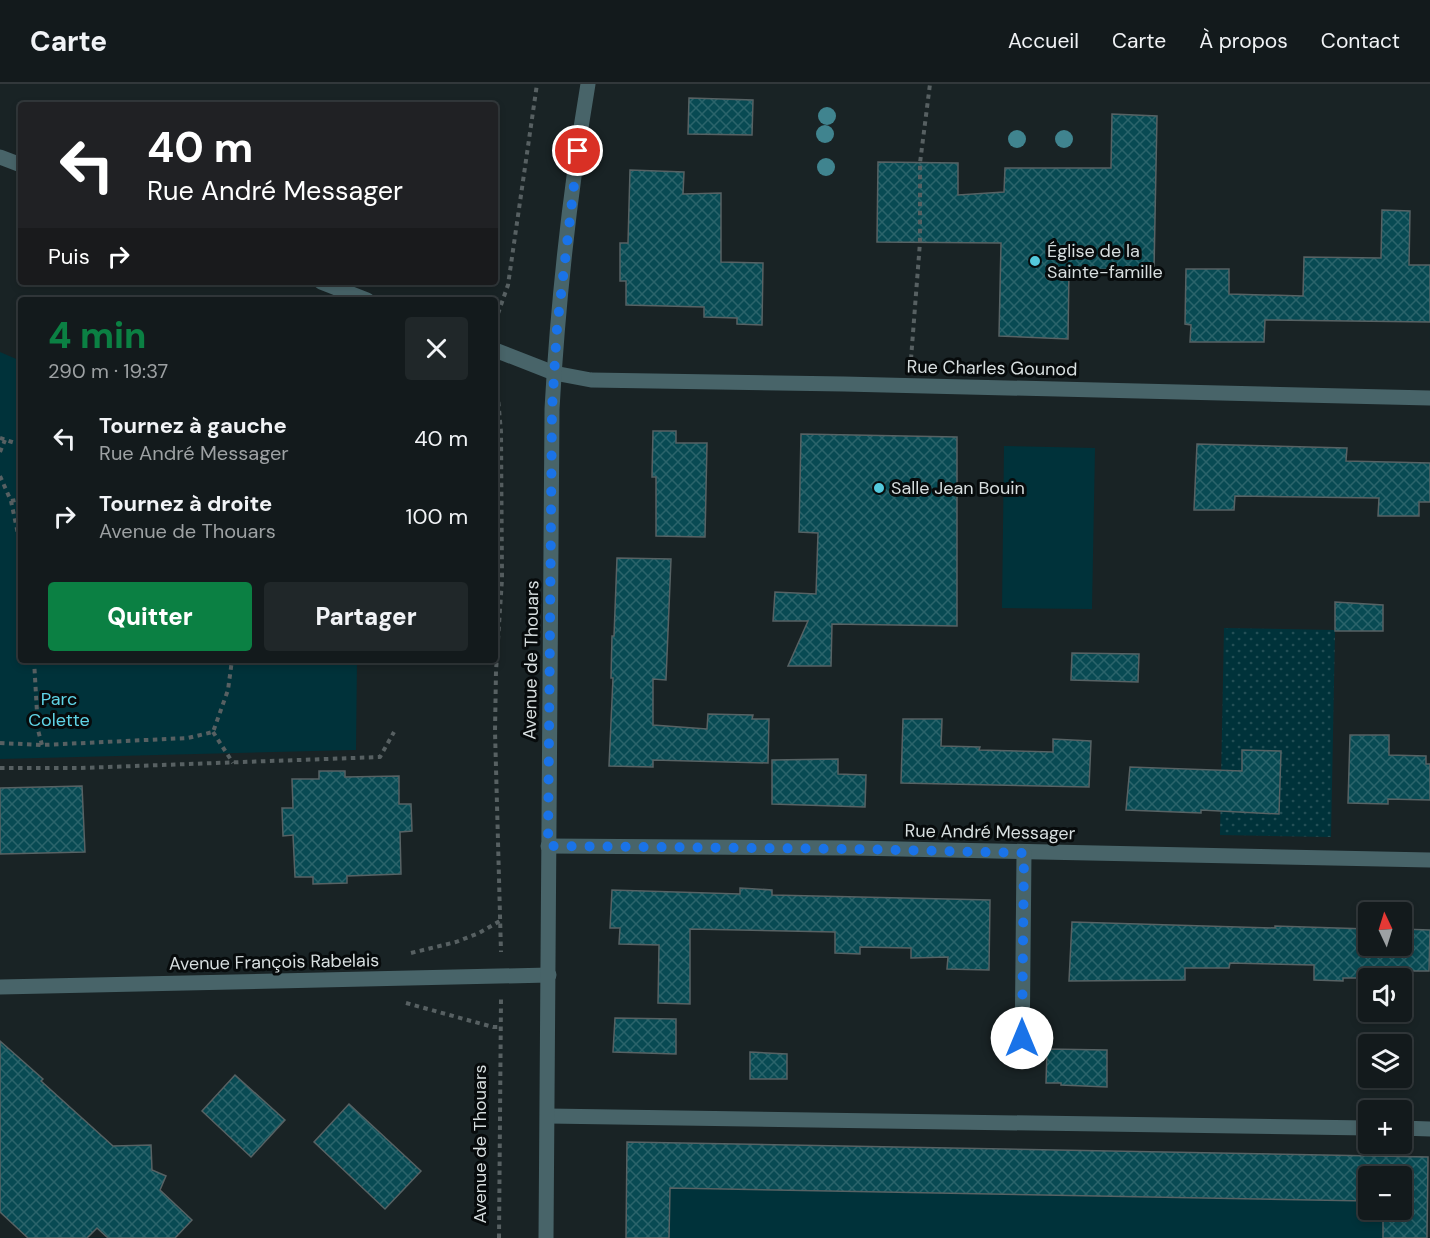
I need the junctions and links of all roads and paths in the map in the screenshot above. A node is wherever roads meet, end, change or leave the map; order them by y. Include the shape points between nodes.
1 (537, 84) edge
2 (588, 84) edge
3 (930, 84) edge
4 (0, 157) edge
5 (18, 164) edge
6 (329, 285) edge
7 (359, 297) edge
8 (498, 313) edge
9 (498, 351) edge
10 (910, 358) dead end
11 (554, 373) junction
12 (1430, 398) edge
13 (498, 412) edge
14 (0, 438) edge
15 (5, 440) junction
16 (18, 444) edge
17 (0, 452) edge
18 (0, 476) edge
19 (18, 500) edge
20 (11, 501) junction
21 (18, 534) edge
22 (498, 640) edge
23 (34, 663) edge
24 (232, 663) edge
25 (497, 663) edge
26 (213, 732) junction
27 (394, 732) dead end
28 (0, 744) edge
29 (42, 745) junction
30 (233, 763) junction
31 (0, 768) edge
32 (548, 846) junction
33 (1024, 853) junction
34 (1430, 860) edge
35 (549, 975) junction
36 (501, 976) junction
37 (0, 987) edge
38 (396, 1000) dead end
39 (500, 1028) junction
40 (1022, 1061) dead end
41 (548, 1116) junction
42 (1358, 1128) edge
43 (1412, 1128) edge
44 (1430, 1129) edge
45 (499, 1238) edge
46 (546, 1238) edge

1 - 8 path via 508,285
2 - 11 street, Avenue de Thouars
3 - 10 path via 920,163 920,242
4 - 5 street
6 - 7 street
9 - 11 street, Rue Charles Gounod
11 - 12 street, Rue Charles Gounod via 591,380
11 - 32 street, Avenue de Thouars
13 - 22 path, Avenue de Thouars via 502,579
14 - 15 path
15 - 16 path
15 - 17 path
18 - 20 path
19 - 20 path
20 - 21 path
23 - 29 path
24 - 26 path via 228,690
25 - 36 path, Avenue de Thouars
26 - 29 path via 188,738
26 - 30 path
27 - 30 path via 380,757
28 - 29 path
30 - 31 path
32 - 33 street, Rue André Messager
32 - 35 street, Avenue de Thouars
33 - 34 street, Rue André Messager
33 - 40 street
35 - 36 street, Avenue François Rabelais
35 - 41 street, Avenue de Thouars
36 - 37 street, Avenue François Rabelais
36 - 39 path, Avenue de Thouars
38 - 39 path
39 - 45 path, Avenue de Thouars
41 - 42 street
41 - 46 street, Avenue de Thouars
43 - 44 street

